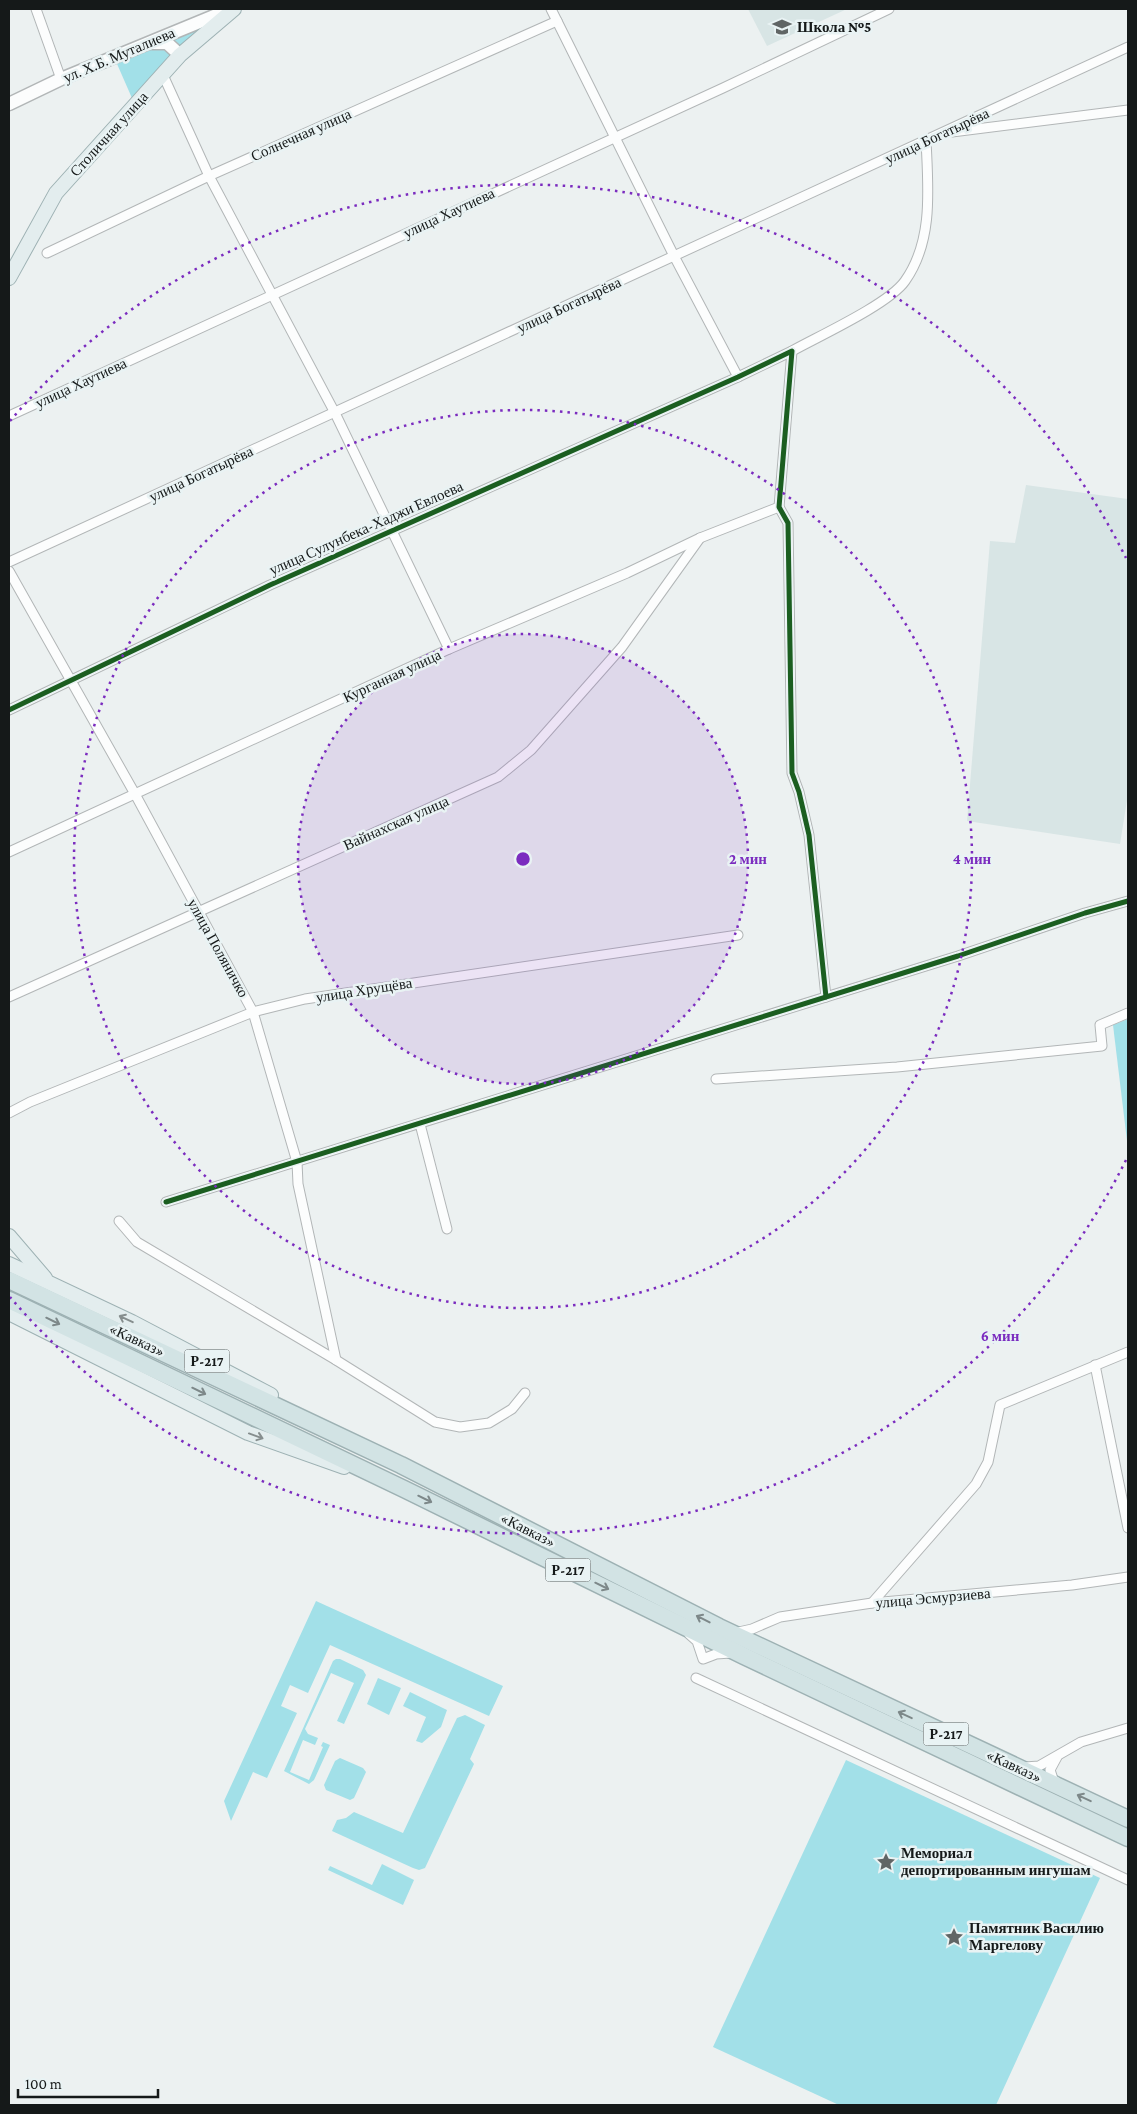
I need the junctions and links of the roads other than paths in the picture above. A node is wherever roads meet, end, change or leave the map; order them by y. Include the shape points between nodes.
1 (36, 9) edge
2 (232, 9) edge
3 (551, 9) edge
4 (889, 9) edge
5 (557, 21) junction
6 (145, 44) junction
7 (1128, 47) edge
8 (180, 55) junction
9 (163, 75) junction
10 (61, 79) junction
11 (9, 104) edge
12 (1128, 110) edge
13 (942, 133) junction
14 (615, 137) junction
15 (926, 140) junction
16 (210, 176) junction
17 (46, 253) dead end
18 (674, 256) junction
19 (10, 275) edge
20 (273, 294) junction
21 (792, 351) junction
22 (738, 377) junction
23 (335, 412) junction
24 (9, 416) edge
25 (778, 507) junction
26 (393, 530) junction
27 (700, 538) junction
28 (9, 562) edge
29 (9, 571) edge
30 (449, 649) junction
31 (69, 681) junction
32 (9, 710) edge
33 (135, 794) junction
34 (9, 852) edge
35 (1128, 901) edge
36 (198, 912) junction
37 (738, 935) dead end
38 (826, 997) junction
39 (9, 998) edge
40 (253, 1012) junction
41 (1128, 1013) edge
42 (716, 1079) dead end
43 (9, 1113) edge
44 (420, 1124) junction
45 (297, 1162) junction
46 (166, 1202) dead end
47 (119, 1221) dead end
48 (446, 1229) dead end
49 (9, 1236) edge
50 (9, 1264) edge
51 (9, 1280) edge
52 (51, 1284) junction
53 (9, 1300) edge
54 (9, 1314) edge
55 (9, 1320) edge
56 (27, 1323) junction
57 (1128, 1352) edge
58 (336, 1360) junction
59 (1095, 1366) junction
60 (525, 1393) dead end
61 (401, 1465) junction
62 (404, 1488) junction
63 (1128, 1528) edge
64 (1128, 1577) edge
65 (872, 1603) junction
66 (764, 1624) junction
67 (733, 1634) junction
68 (763, 1648) junction
69 (696, 1678) dead end
70 (1128, 1728) edge
71 (1060, 1753) junction
72 (1018, 1768) junction
73 (1064, 1789) junction
74 (1128, 1819) edge
75 (1128, 1838) edge
76 (1128, 1880) edge

1 - 10 street
2 - 6 street, ул. Х.Б. Муталиева
2 - 8 main road, Столичная улица
3 - 5 street
4 - 14 street, улица Хаутиева
5 - 14 street
5 - 16 street, Солнечная улица
6 - 8 street via 167,43
6 - 10 street, ул. Х.Б. Муталиева
7 - 13 street, улица Богатырёва
8 - 9 main road, Столичная улица
9 - 16 street
9 - 19 main road, Столичная улица via 56,193
10 - 11 street, ул. Х.Б. Муталиева
12 - 13 street
13 - 15 street, улица Богатырёва
14 - 18 street
14 - 20 street, улица Хаутиева
15 - 18 street, улица Богатырёва
15 - 21 street, улица Сулунбека-Хаджи Евлоева via 929,202 921,253 905,282 880,303
16 - 17 street, Солнечная улица
16 - 20 street
18 - 22 street
18 - 23 street, улица Богатырёва
20 - 23 street
20 - 24 street, улица Хаутиева
21 - 22 street, улица Сулунбека-Хаджи Евлоева
21 - 25 street
22 - 26 street, улица Сулунбека-Хаджи Евлоева
23 - 26 street
23 - 28 street, улица Богатырёва
25 - 27 street, Курганная улица
25 - 38 street via 788,523 792,773 809,835
26 - 30 street
26 - 31 street, улица Сулунбека-Хаджи Евлоева
27 - 30 street, Курганная улица
27 - 36 street, Вайнахская улица via 622,647 531,750 498,777
29 - 31 street, улица Поляничко
30 - 33 street, Курганная улица
31 - 32 street, улица Сулунбека-Хаджи Евлоева
31 - 33 street, улица Поляничко
33 - 34 street, Курганная улица
33 - 36 street, улица Поляничко
35 - 38 street
36 - 39 street, Вайнахская улица
36 - 40 street, улица Поляничко
37 - 40 street, улица Хрущёва via 306,999
38 - 44 street
40 - 43 street, улица Хрущёва
40 - 45 street, улица Поляничко
41 - 42 street via 1100,1025 1102,1046 897,1067
44 - 45 street
44 - 48 street
45 - 46 street
45 - 58 street, улица Поляничко via 298,1184
47 - 58 street via 137,1242
49 - 52 main road, Р-217
50 - 52 main road, Р-217
51 - 61 highway, «Кавказ» / Р-217
61 -> 52 main road, Р-217 via 132,1322
53 -> 62 highway, «Кавказ» / Р-217
54 - 56 main road, Р-217
55 - 56 main road, Р-217
56 -> 62 main road, Р-217 via 248,1433
57 - 59 street
58 - 60 street via 436,1422 460,1428 489,1423 512,1409
59 - 63 street
59 - 65 street via 1000,1405 988,1462 976,1484
67 -> 61 highway, «Кавказ» / Р-217
62 -> 75 highway, «Кавказ» / Р-217 via 744,1656
64 - 65 street, улица Эсмурзиева
65 - 66 street, улица Эсмурзиева via 780,1617
66 - 67 street, улица Эсмурзиева
66 - 68 street
67 - 68 highway, «Кавказ» / Р-217
72 -> 68 highway, «Кавказ» / Р-217
69 - 76 street
70 - 71 street via 1081,1742
71 - 72 street via 1039,1766
71 - 73 street via 1050,1770 1053,1779
72 - 73 highway, «Кавказ» / Р-217
74 -> 73 highway, «Кавказ» / Р-217

